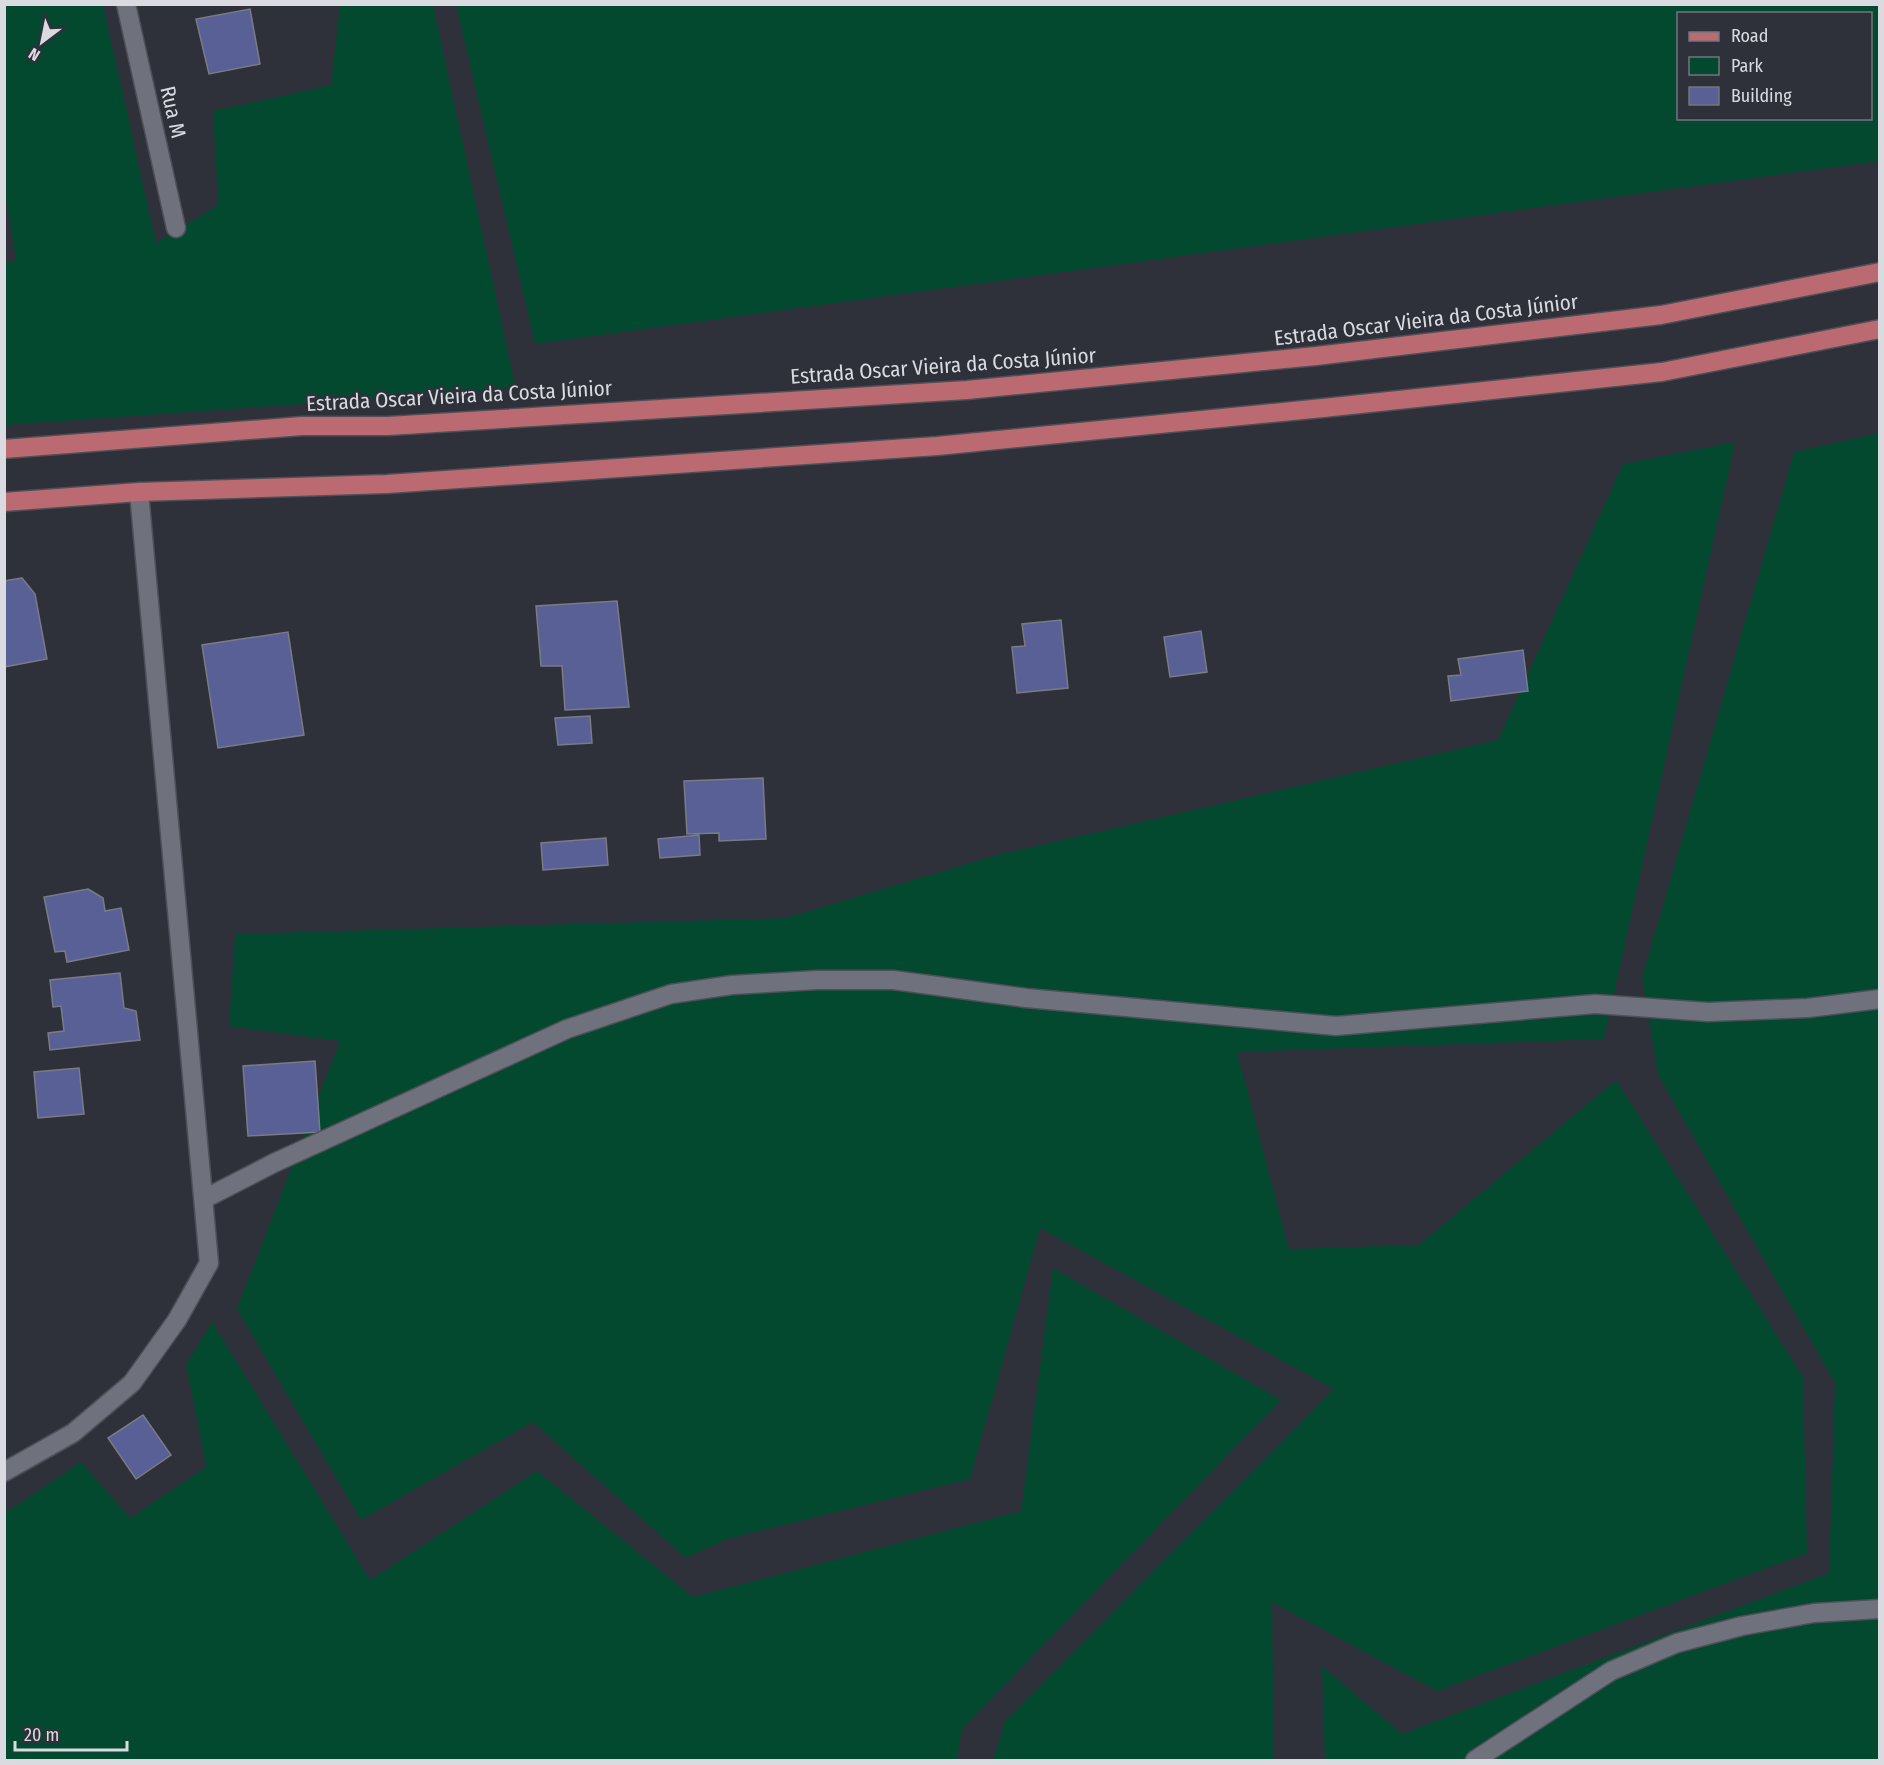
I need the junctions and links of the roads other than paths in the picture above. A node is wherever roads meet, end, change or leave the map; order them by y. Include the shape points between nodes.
1 (126, 4) edge
2 (176, 228) dead end
3 (1880, 272) edge
4 (1880, 329) edge
5 (4, 449) edge
6 (140, 492) junction
7 (4, 502) edge
8 (1880, 999) edge
9 (204, 1199) junction
10 (4, 1472) edge
11 (1880, 1609) edge
12 (1475, 1761) edge

1 - 2 street, Rua M
3 - 5 main road, Estrada Oscar Vieira da Costa Júnior via 1660,315 1316,356 990,388 400,425 280,427
4 - 6 main road via 1662,372 937,446 387,484
6 - 7 main road
6 - 9 street
8 - 9 street via 1808,1008 1708,1012 1595,1004 1336,1026 1026,998 893,980 732,985 671,994 567,1029
9 - 10 street via 209,1263 177,1320 132,1383 73,1434
11 - 12 street via 1814,1613 1677,1643 1611,1671

